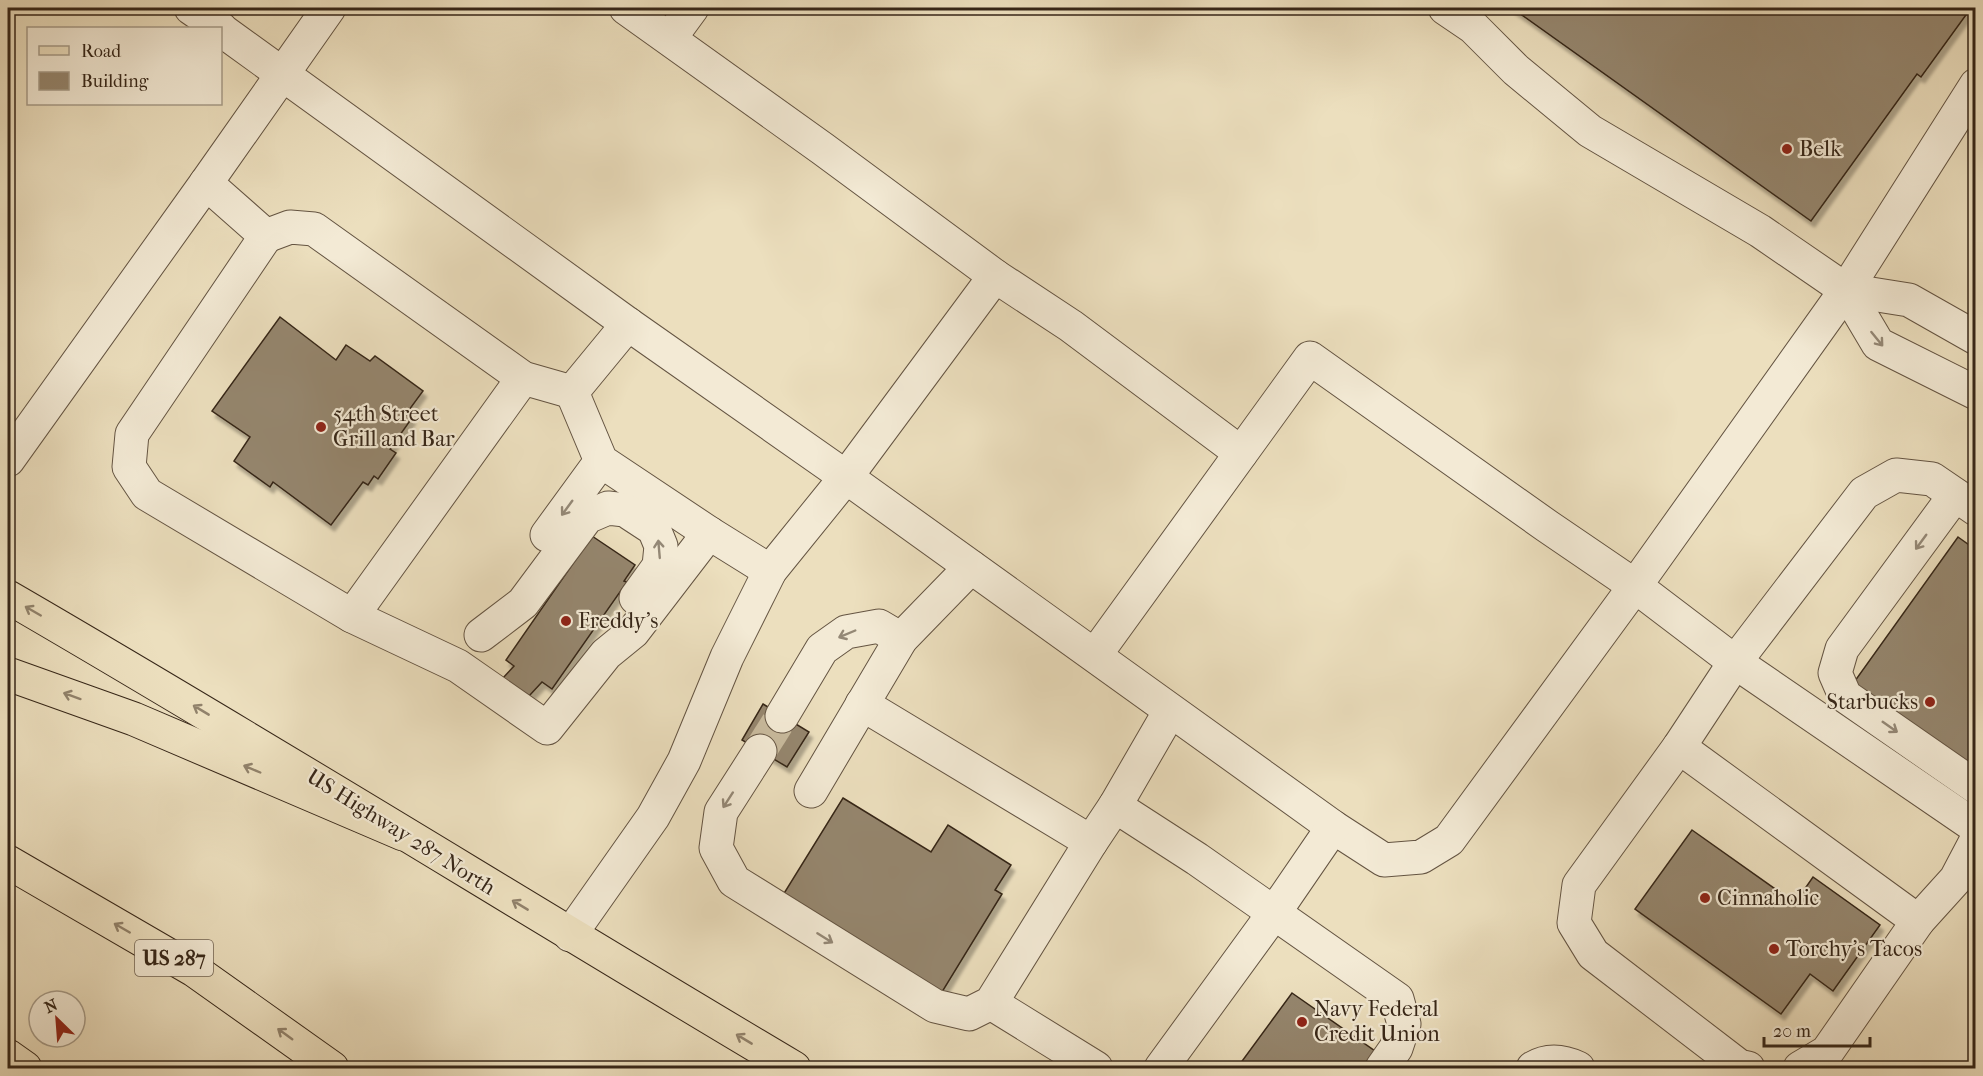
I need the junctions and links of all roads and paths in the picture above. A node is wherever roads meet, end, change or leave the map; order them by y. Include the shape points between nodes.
1 (191, 8) edge
2 (329, 8) edge
3 (626, 8) edge
4 (692, 8) edge
5 (1445, 8) edge
6 (217, 27) edge
7 (222, 30) edge
8 (670, 38) junction
9 (282, 75) junction
10 (1976, 85) edge
11 (206, 183) junction
12 (266, 236) junction
13 (995, 276) junction
14 (1846, 290) junction
15 (628, 324) junction
16 (1976, 338) edge
17 (523, 378) junction
18 (572, 392) junction
19 (1976, 393) edge
20 (1241, 453) junction
21 (8, 460) edge
22 (601, 461) junction
23 (846, 477) junction
24 (1965, 502) edge
25 (709, 533) junction
26 (971, 567) junction
27 (770, 571) junction
28 (1635, 586) junction
29 (8, 597) edge
30 (352, 616) junction
31 (481, 635) junction
32 (901, 639) junction
33 (606, 654) junction
34 (1095, 655) junction
35 (1736, 662) junction
36 (458, 666) junction
37 (8, 674) edge
38 (862, 704) junction
39 (1170, 711) junction
40 (782, 716) tunnel mouth
41 (1679, 747) junction
42 (760, 751) tunnel mouth
43 (1976, 787) edge
44 (811, 791) dead end
45 (1115, 806) junction
46 (1333, 827) junction
47 (1976, 827) edge
48 (403, 834) junction
49 (1976, 840) edge
50 (1091, 842) junction
51 (8, 862) edge
52 (1274, 913) junction
53 (1918, 921) junction
54 (570, 935) junction
55 (991, 1003) junction
56 (8, 1056) edge
57 (25, 1068) edge
58 (332, 1068) edge
59 (794, 1068) edge
60 (1096, 1068) edge
61 (1161, 1068) edge
62 (1382, 1068) edge
63 (1533, 1068) edge
64 (1578, 1068) edge
65 (1748, 1068) edge
66 (1800, 1068) edge

1 - 6 lane
2 - 9 lane
3 - 8 lane
4 - 8 lane
5 - 14 lane via 1473,27 1516,70 1590,131 1760,231
7 - 9 lane
8 - 13 lane
9 - 11 lane
9 - 15 lane
10 - 14 lane
11 - 12 lane
11 - 21 lane
12 - 17 lane via 290,227 314,229
12 - 30 lane via 132,434 129,467 147,494
13 - 20 lane via 1071,326
13 - 23 lane
14 - 16 lane via 1909,300
14 -> 19 lane via 1878,344
14 - 28 lane
15 - 18 lane
15 - 23 lane
17 - 18 lane
17 - 30 lane
18 - 22 lane
20 - 28 lane via 1310,358
20 - 34 lane
22 - 25 lane
22 -> 31 lane via 506,591
23 - 26 lane
23 - 27 lane
24 - 35 lane via 1932,479 1896,475 1864,493
24 -> 43 lane via 1842,649 1835,673 1845,696
25 - 27 lane
25 - 33 lane via 633,632
26 - 32 lane
26 - 34 lane
27 - 54 lane via 727,657 684,761 653,817
28 - 35 lane
28 - 46 lane via 1449,840 1421,857 1384,860
48 -> 29 main road, US Highway 287 North
30 - 36 lane
33 -> 31 lane via 615,626 659,566 661,546 654,529 624,510 608,508 587,517 523,603
31 - 36 lane
32 - 38 lane
32 -> 40 lane via 879,626 846,632 822,650
33 - 36 lane via 547,728
34 - 39 lane
35 - 41 lane
35 - 47 lane
48 -> 37 main road via 134,719
38 - 44 lane
38 - 50 lane
39 - 45 lane
39 - 46 lane
41 - 53 lane
41 - 65 lane via 1580,885 1574,923 1593,954 1739,1066
42 -> 55 lane via 721,812 716,848 734,881 935,1006 969,1014
45 - 50 lane
45 - 52 lane
46 - 52 lane
54 -> 48 main road, US Highway 287 North
49 - 53 lane via 1956,879
50 - 55 lane
58 -> 51 main road, US 287 via 194,970
52 - 61 lane
52 - 62 lane via 1397,999 1404,1024 1396,1048
53 - 66 lane via 1827,1052
59 -> 54 main road, US Highway 287 North
55 - 60 lane
56 - 57 main road
63 - 64 lane via 1561,1060

